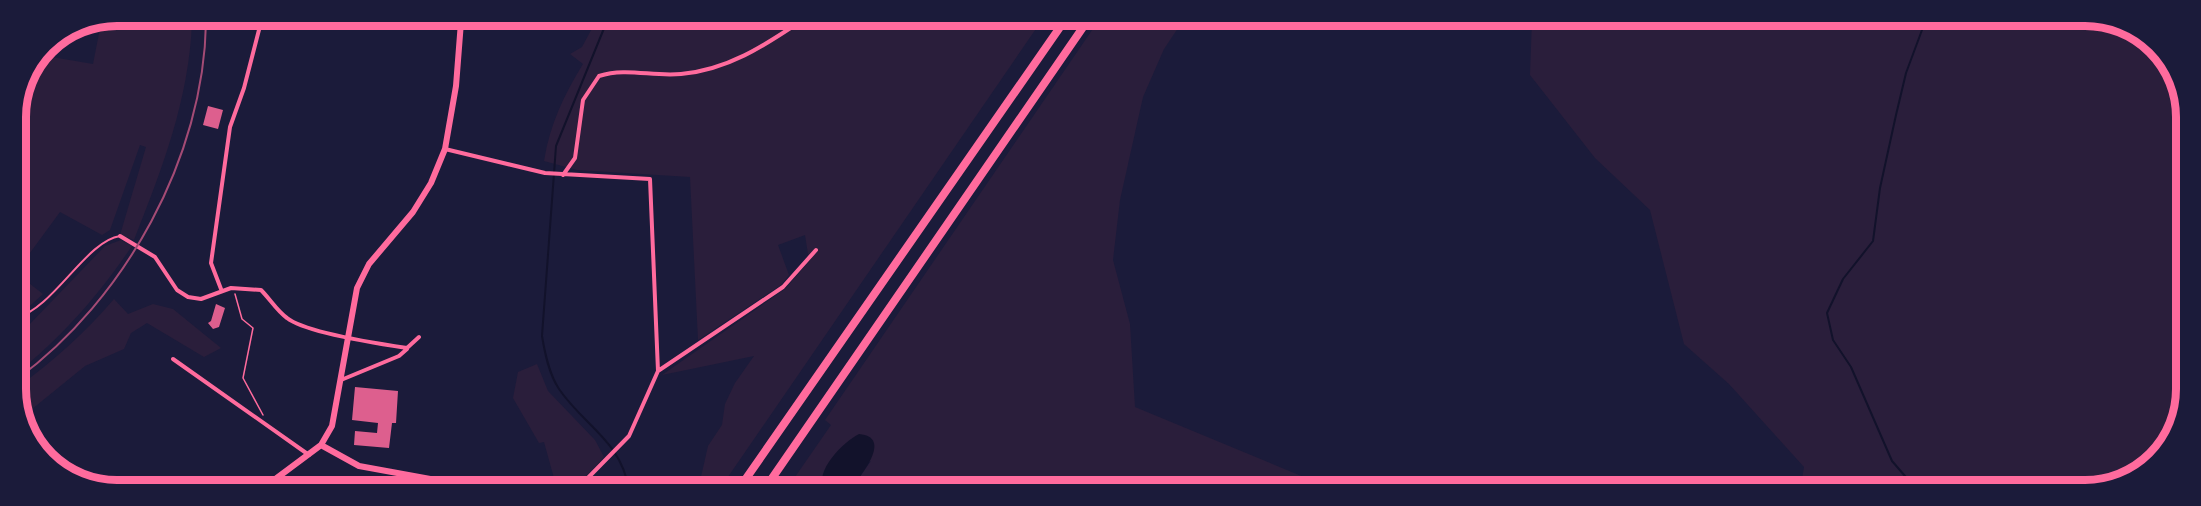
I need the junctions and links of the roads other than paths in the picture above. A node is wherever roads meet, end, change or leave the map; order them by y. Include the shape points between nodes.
1 (260, 25) edge
2 (461, 25) edge
3 (794, 25) edge
4 (1062, 25) edge
5 (1085, 25) edge
6 (445, 149) junction
7 (559, 175) junction
8 (120, 236) joint
9 (816, 250) dead end
10 (221, 290) junction
11 (26, 311) edge
12 (349, 338) junction
13 (419, 338) dead end
14 (407, 348) junction
15 (173, 359) dead end
16 (658, 372) junction
17 (340, 380) junction
18 (321, 445) junction
19 (309, 455) junction
20 (274, 480) edge
21 (436, 480) edge
22 (585, 480) edge
23 (745, 480) edge
24 (771, 480) edge

1 - 10 street via 230,127 211,263
2 - 6 main road
3 - 7 street via 731,63 681,74 622,70 599,76 583,100 575,158
4 - 23 highway
5 - 24 highway
6 - 7 street
6 - 12 main road via 413,212 369,264 357,288
7 - 16 street via 650,179
8 - 10 street via 150,253 177,290 188,297 201,299
8 - 11 lane via 93,251 48,297
9 - 16 street via 783,287
10 - 12 street via 261,290 286,318
12 - 14 street
12 - 17 main road
13 - 14 street
14 - 17 street via 399,356
15 - 19 street
16 - 22 street via 629,436
17 - 18 main road via 332,426
18 - 19 main road
18 - 21 main road via 359,466
19 - 20 main road

